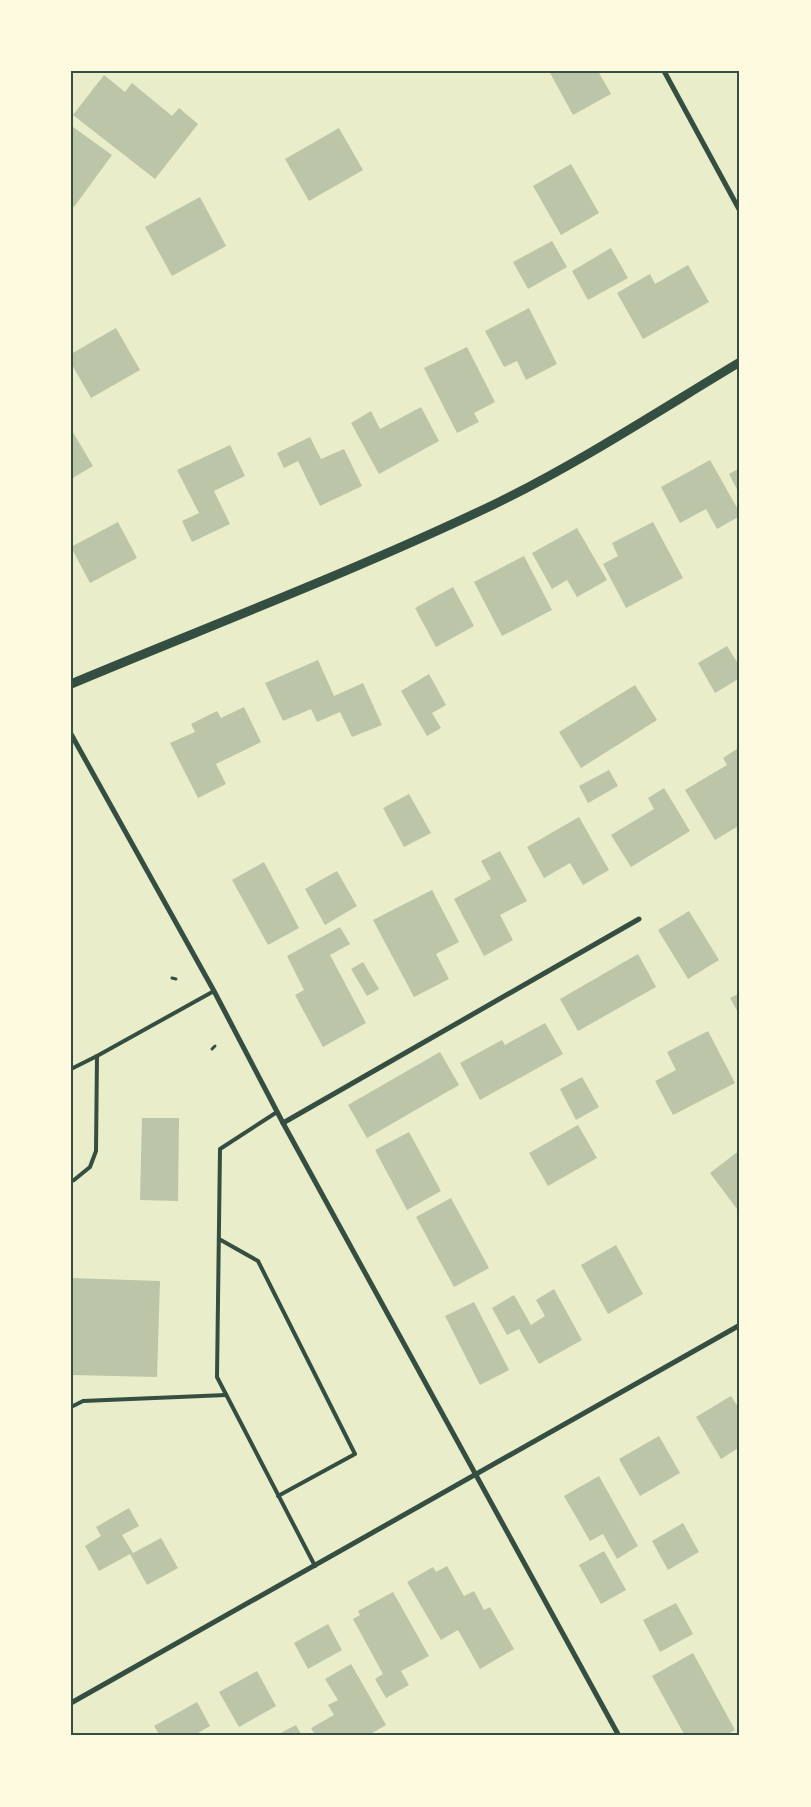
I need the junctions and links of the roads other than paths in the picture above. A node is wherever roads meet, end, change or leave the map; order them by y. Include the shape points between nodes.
1 (664, 71) edge
2 (740, 211) edge
3 (740, 362) edge
4 (71, 684) edge
5 (71, 734) edge
6 (639, 919) dead end
7 (214, 991) junction
8 (97, 1056) junction
9 (71, 1069) edge
10 (277, 1112) junction
11 (283, 1123) junction
12 (71, 1181) edge
13 (219, 1239) junction
14 (740, 1325) edge
15 (226, 1395) junction
16 (71, 1407) edge
17 (475, 1475) junction
18 (278, 1496) junction
19 (315, 1566) junction
20 (71, 1703) edge
21 (619, 1736) edge

1 - 2 street
3 - 4 street via 607,442 496,503 389,552
5 - 7 street
6 - 11 street
7 - 8 lane
7 - 10 street
8 - 9 lane
8 - 12 lane via 96,1151 90,1166
10 - 11 street
10 - 13 lane via 220,1150
11 - 17 street
13 - 15 lane via 217,1377
13 - 18 lane via 258,1261 355,1454
14 - 17 street
15 - 16 lane via 83,1401
15 - 18 lane
17 - 19 street
17 - 21 street
18 - 19 lane
19 - 20 street

